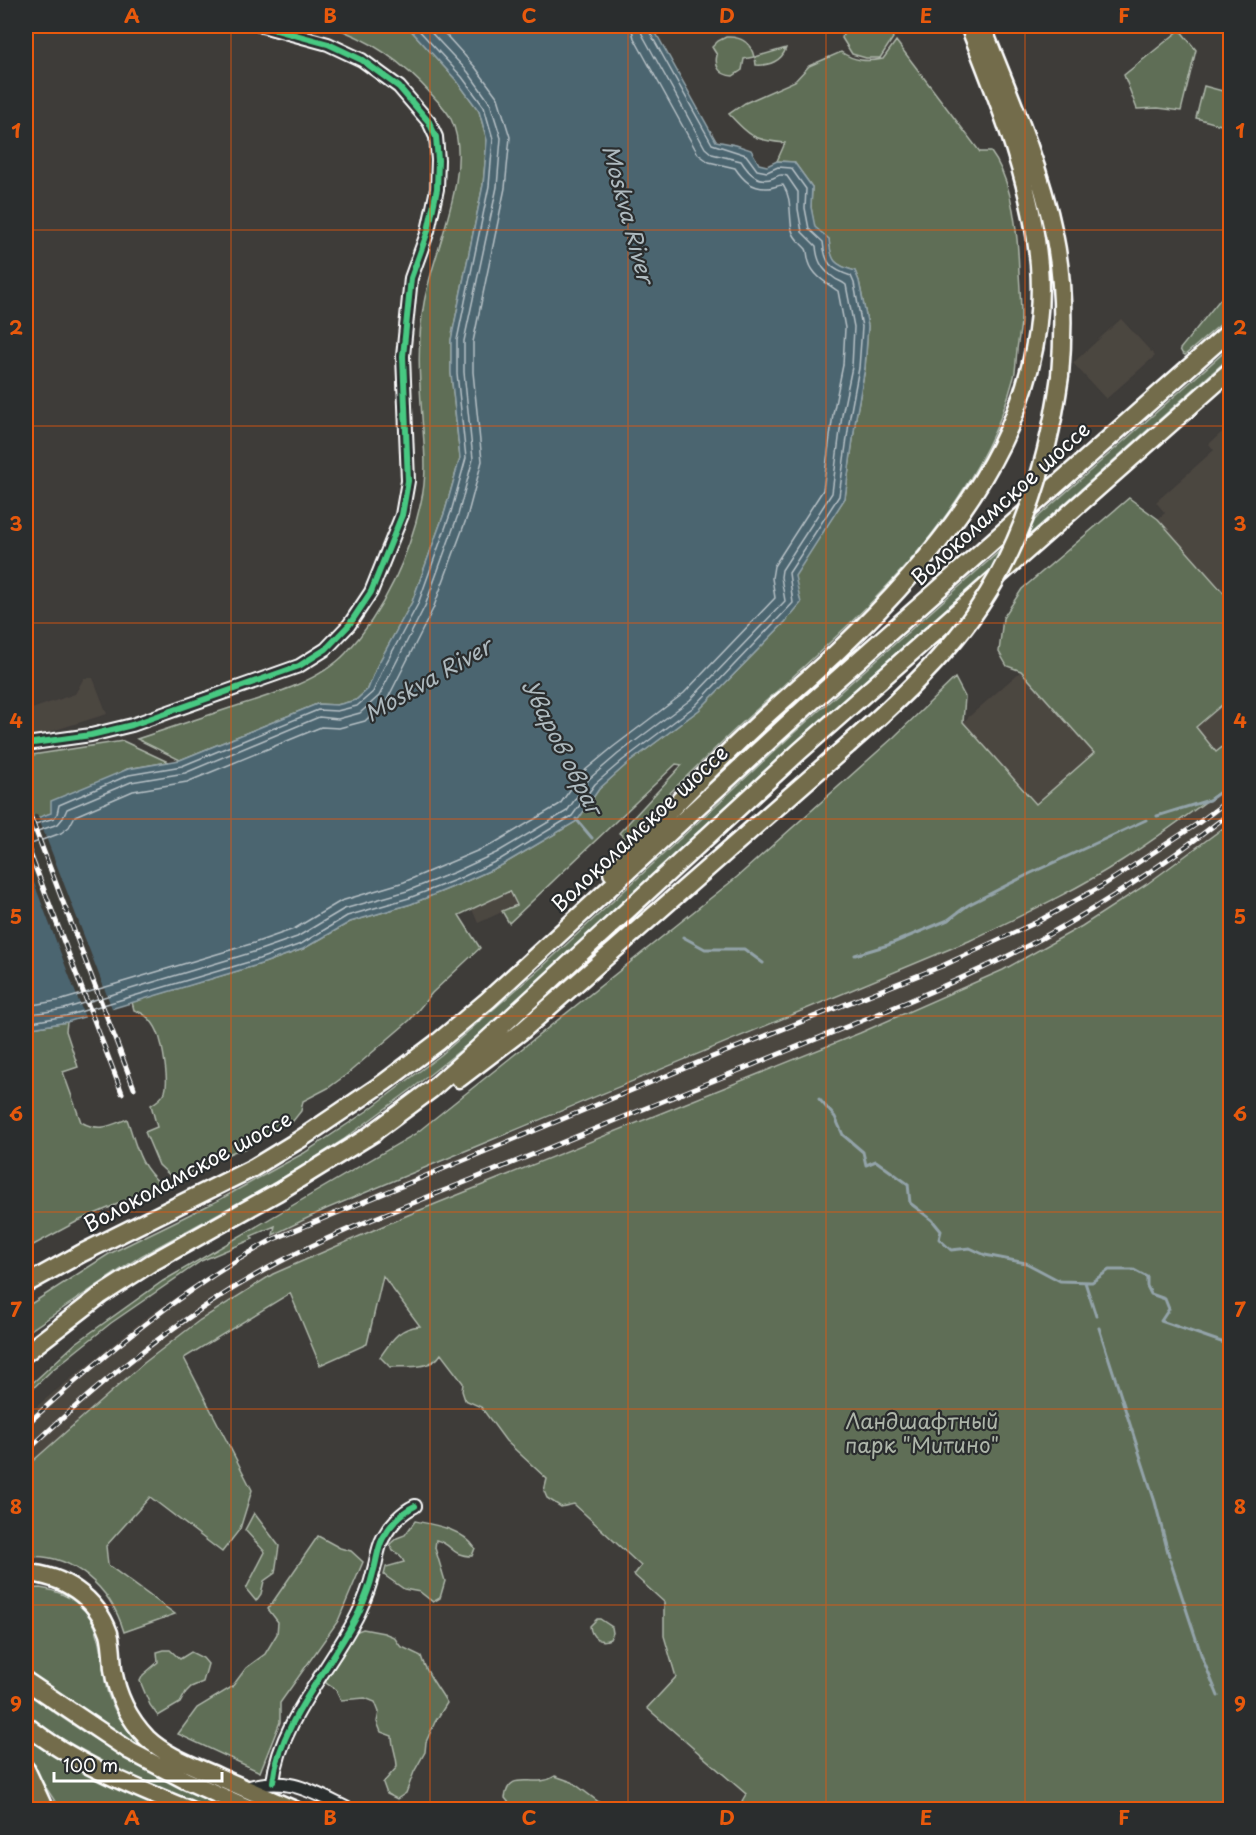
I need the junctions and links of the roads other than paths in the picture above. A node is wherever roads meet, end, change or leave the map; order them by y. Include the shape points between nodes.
1 (262, 26) edge
2 (969, 26) edge
3 (982, 26) edge
4 (1230, 331) edge
5 (1230, 371) edge
6 (26, 744) edge
7 (581, 914) junction
8 (366, 1138) junction
9 (26, 1284) edge
10 (26, 1353) edge
11 (415, 1506) dead end
12 (26, 1573) edge
13 (26, 1580) edge
14 (60, 1580) junction
15 (26, 1681) edge
16 (26, 1725) edge
17 (26, 1769) edge
18 (273, 1782) junction
19 (26, 1785) edge
20 (246, 1788) junction
21 (44, 1809) edge
22 (190, 1809) edge
23 (254, 1809) edge
24 (295, 1809) edge
25 (350, 1809) edge

1 - 6 street via 328,44 362,60 399,87 429,122 436,138 436,189 428,231 411,278 403,356 408,481 402,515 371,591 349,626 326,649 299,666 132,724 91,735
2 - 7 main road via 1009,134 1033,226 1039,266 1030,368 1000,449 945,535 911,577 699,781 630,853
3 - 8 main road, bridge via 1041,186 1054,235 1062,303 1063,339 1056,409 1039,480 1002,566 956,638 902,696 848,745 522,1031 442,1092
4 - 7 main road, Волоколамское шоссе via 808,705
5 - 8 main road via 799,752 476,1051
7 - 9 main road, Волоколамское шоссе via 488,1000 348,1109 253,1168
8 - 10 main road via 151,1263 101,1295
11 - 18 street via 401,1515 383,1536 360,1609 284,1740
12 - 14 main road
13 - 14 street
14 - 20 main road via 96,1608 104,1621 118,1689 136,1726 166,1752
15 - 23 main road via 130,1751
16 - 22 main road via 69,1754
17 - 21 main road
18 - 20 street
18 - 25 street via 303,1788
19 - 21 main road
20 - 24 main road

